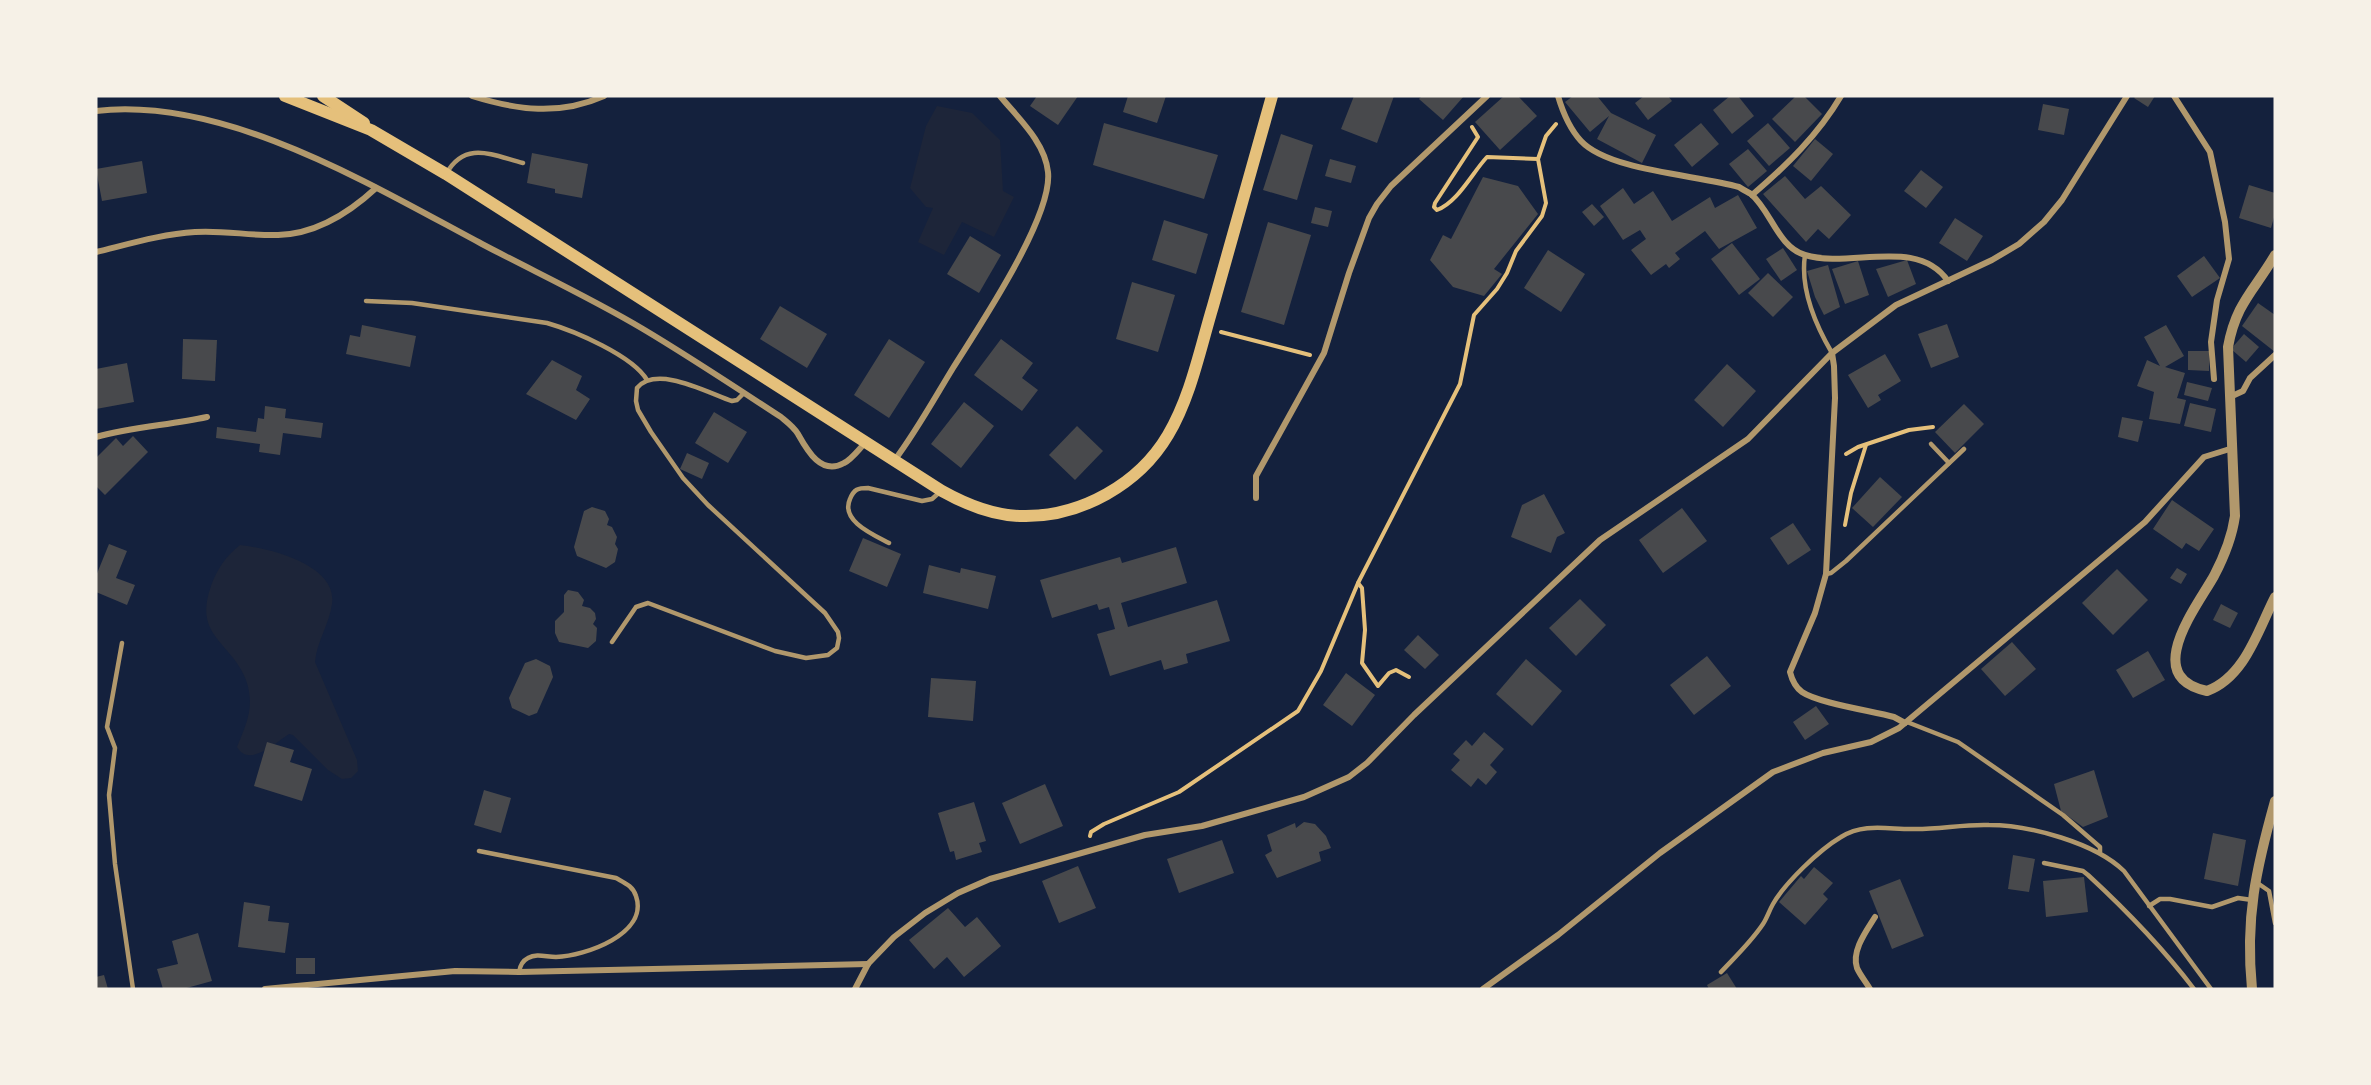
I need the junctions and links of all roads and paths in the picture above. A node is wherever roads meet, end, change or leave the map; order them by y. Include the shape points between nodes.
1 (285, 96) edge
2 (323, 96) edge
3 (472, 96) edge
4 (604, 96) edge
5 (1000, 96) edge
6 (1272, 96) edge
7 (1487, 96) edge
8 (1558, 96) edge
9 (1840, 96) edge
10 (2127, 96) edge
11 (2174, 96) edge
12 (96, 111) edge
13 (1565, 116) junction
14 (1463, 118) junction
15 (371, 130) junction
16 (1538, 159) junction
17 (523, 163) dead end
18 (446, 174) junction
19 (376, 188) junction
20 (1752, 195) junction
21 (96, 252) edge
22 (1805, 255) junction
23 (2275, 255) edge
24 (1948, 281) junction
25 (366, 302) dead end
26 (1218, 331) dead end
27 (1832, 353) junction
28 (2275, 355) edge
29 (1314, 356) dead end
30 (2214, 379) dead end
31 (647, 380) junction
32 (744, 393) junction
33 (2230, 397) junction
34 (207, 417) dead end
35 (1933, 427) dead end
36 (96, 437) edge
37 (865, 443) junction
38 (1931, 444) dead end
39 (1866, 445) junction
40 (2233, 447) junction
41 (1964, 449) dead end
42 (1832, 460) junction
43 (894, 462) junction
44 (1949, 463) junction
45 (942, 491) junction
46 (1256, 498) dead end
47 (889, 543) dead end
48 (1846, 561) junction
49 (1826, 574) junction
50 (1358, 583) junction
51 (2275, 597) edge
52 (612, 642) dead end
53 (122, 643) dead end
54 (1409, 677) dead end
55 (1906, 723) junction
56 (2275, 801) edge
57 (1096, 848) junction
58 (479, 851) dead end
59 (2100, 852) junction
60 (2044, 863) dead end
61 (2255, 881) junction
62 (2252, 900) junction
63 (2149, 906) junction
64 (1875, 917) dead end
65 (2275, 923) edge
66 (868, 964) junction
67 (519, 972) junction
68 (1721, 972) dead end
69 (133, 989) edge
70 (265, 989) edge
71 (855, 989) edge
72 (1483, 989) edge
73 (1870, 989) edge
74 (2194, 989) edge
75 (2211, 989) edge
76 (2253, 989) edge

1 - 15 main road
2 - 15 main road
3 - 4 street via 533,110 564,109
5 - 43 street via 1045,157 1049,174 1045,197 1012,272
6 - 45 main road via 1192,379 1172,427 1152,456 1131,478 1108,493 1054,513 1024,516 991,512
7 - 14 street
8 - 13 street
9 - 20 street via 1819,129
10 - 24 street via 2068,192 2044,222 2019,244
11 - 30 street via 2210,152 2225,222 2229,259 2217,300 2211,342
12 - 19 street via 167,113 222,124 298,151
13 - 16 path via 1546,136
13 - 20 street via 1582,142 1600,154 1632,165 1726,184
14 - 16 path via 1478,137 1434,202 1437,210 1456,195 1487,157
14 - 46 street via 1391,186 1369,218 1324,353 1256,476
15 - 18 main road
16 - 50 path via 1546,203 1542,216 1516,251 1508,273 1474,315 1460,384
17 - 18 lane via 466,153
18 - 37 main road
19 - 21 street via 351,209 305,231 276,235 195,232
19 - 32 street via 642,328
20 - 22 street via 1782,237
22 - 24 street via 1909,256 1931,264
22 - 27 lane via 1806,289
23 - 33 street via 2246,297 2232,328 2228,347
24 - 27 street via 1896,305
25 - 31 lane via 412,303 547,322 569,329 634,365
26 - 29 path
27 - 42 street
27 - 57 street via 1748,439 1600,540 1349,777 1304,798 1202,826
28 - 33 street via 2250,378 2243,391
31 - 32 lane via 687,383 732,401
31 - 52 lane via 637,388 638,410 682,478 825,613 839,638 837,648 828,655 806,658 765,647 648,603 636,607
32 - 37 street via 790,424 810,455 829,466 843,464
33 - 40 street
34 - 36 street
35 - 39 path via 1909,430
37 - 43 main road
38 - 44 lane
39 - 42 path
39 - 48 path via 1843,535 1841,551
40 - 51 street via 2233,535 2180,636 2175,664 2184,681 2207,692 2228,680 2242,663
40 - 55 street via 2204,457 2145,522
41 - 44 lane
42 - 49 street
43 - 45 main road
44 - 48 lane
45 - 47 lane via 922,501 868,488 853,492 847,505 849,513 865,530
48 - 49 lane
49 - 55 street via 1815,613 1792,664 1793,682 1801,692 1817,698
50 - 54 path via 1365,619 1364,668 1378,686 1396,670
50 - 57 path via 1322,672 1298,711 1179,792 1091,832
53 - 69 lane via 107,727 115,748 109,795
55 - 59 lane via 1958,742 2063,815
55 - 72 street via 1871,742 1823,753 1773,772 1687,832
56 - 61 street
57 - 66 street via 990,879 958,893 908,925
58 - 67 lane via 616,878 635,892 638,913 626,933 570,954 531,956 521,964
59 - 63 lane via 2124,871
59 - 68 lane via 2038,832 1991,824 1915,830 1858,829 1833,843 1792,879 1761,926
60 - 74 lane via 2088,875 2166,952
61 - 62 street
61 - 65 lane via 2269,891
62 - 63 lane via 2238,898 2212,907 2160,899
62 - 76 street via 2249,942
63 - 75 lane
64 - 73 street via 1858,947 1856,961
66 - 67 street
66 - 71 street
67 - 70 street via 455,971

